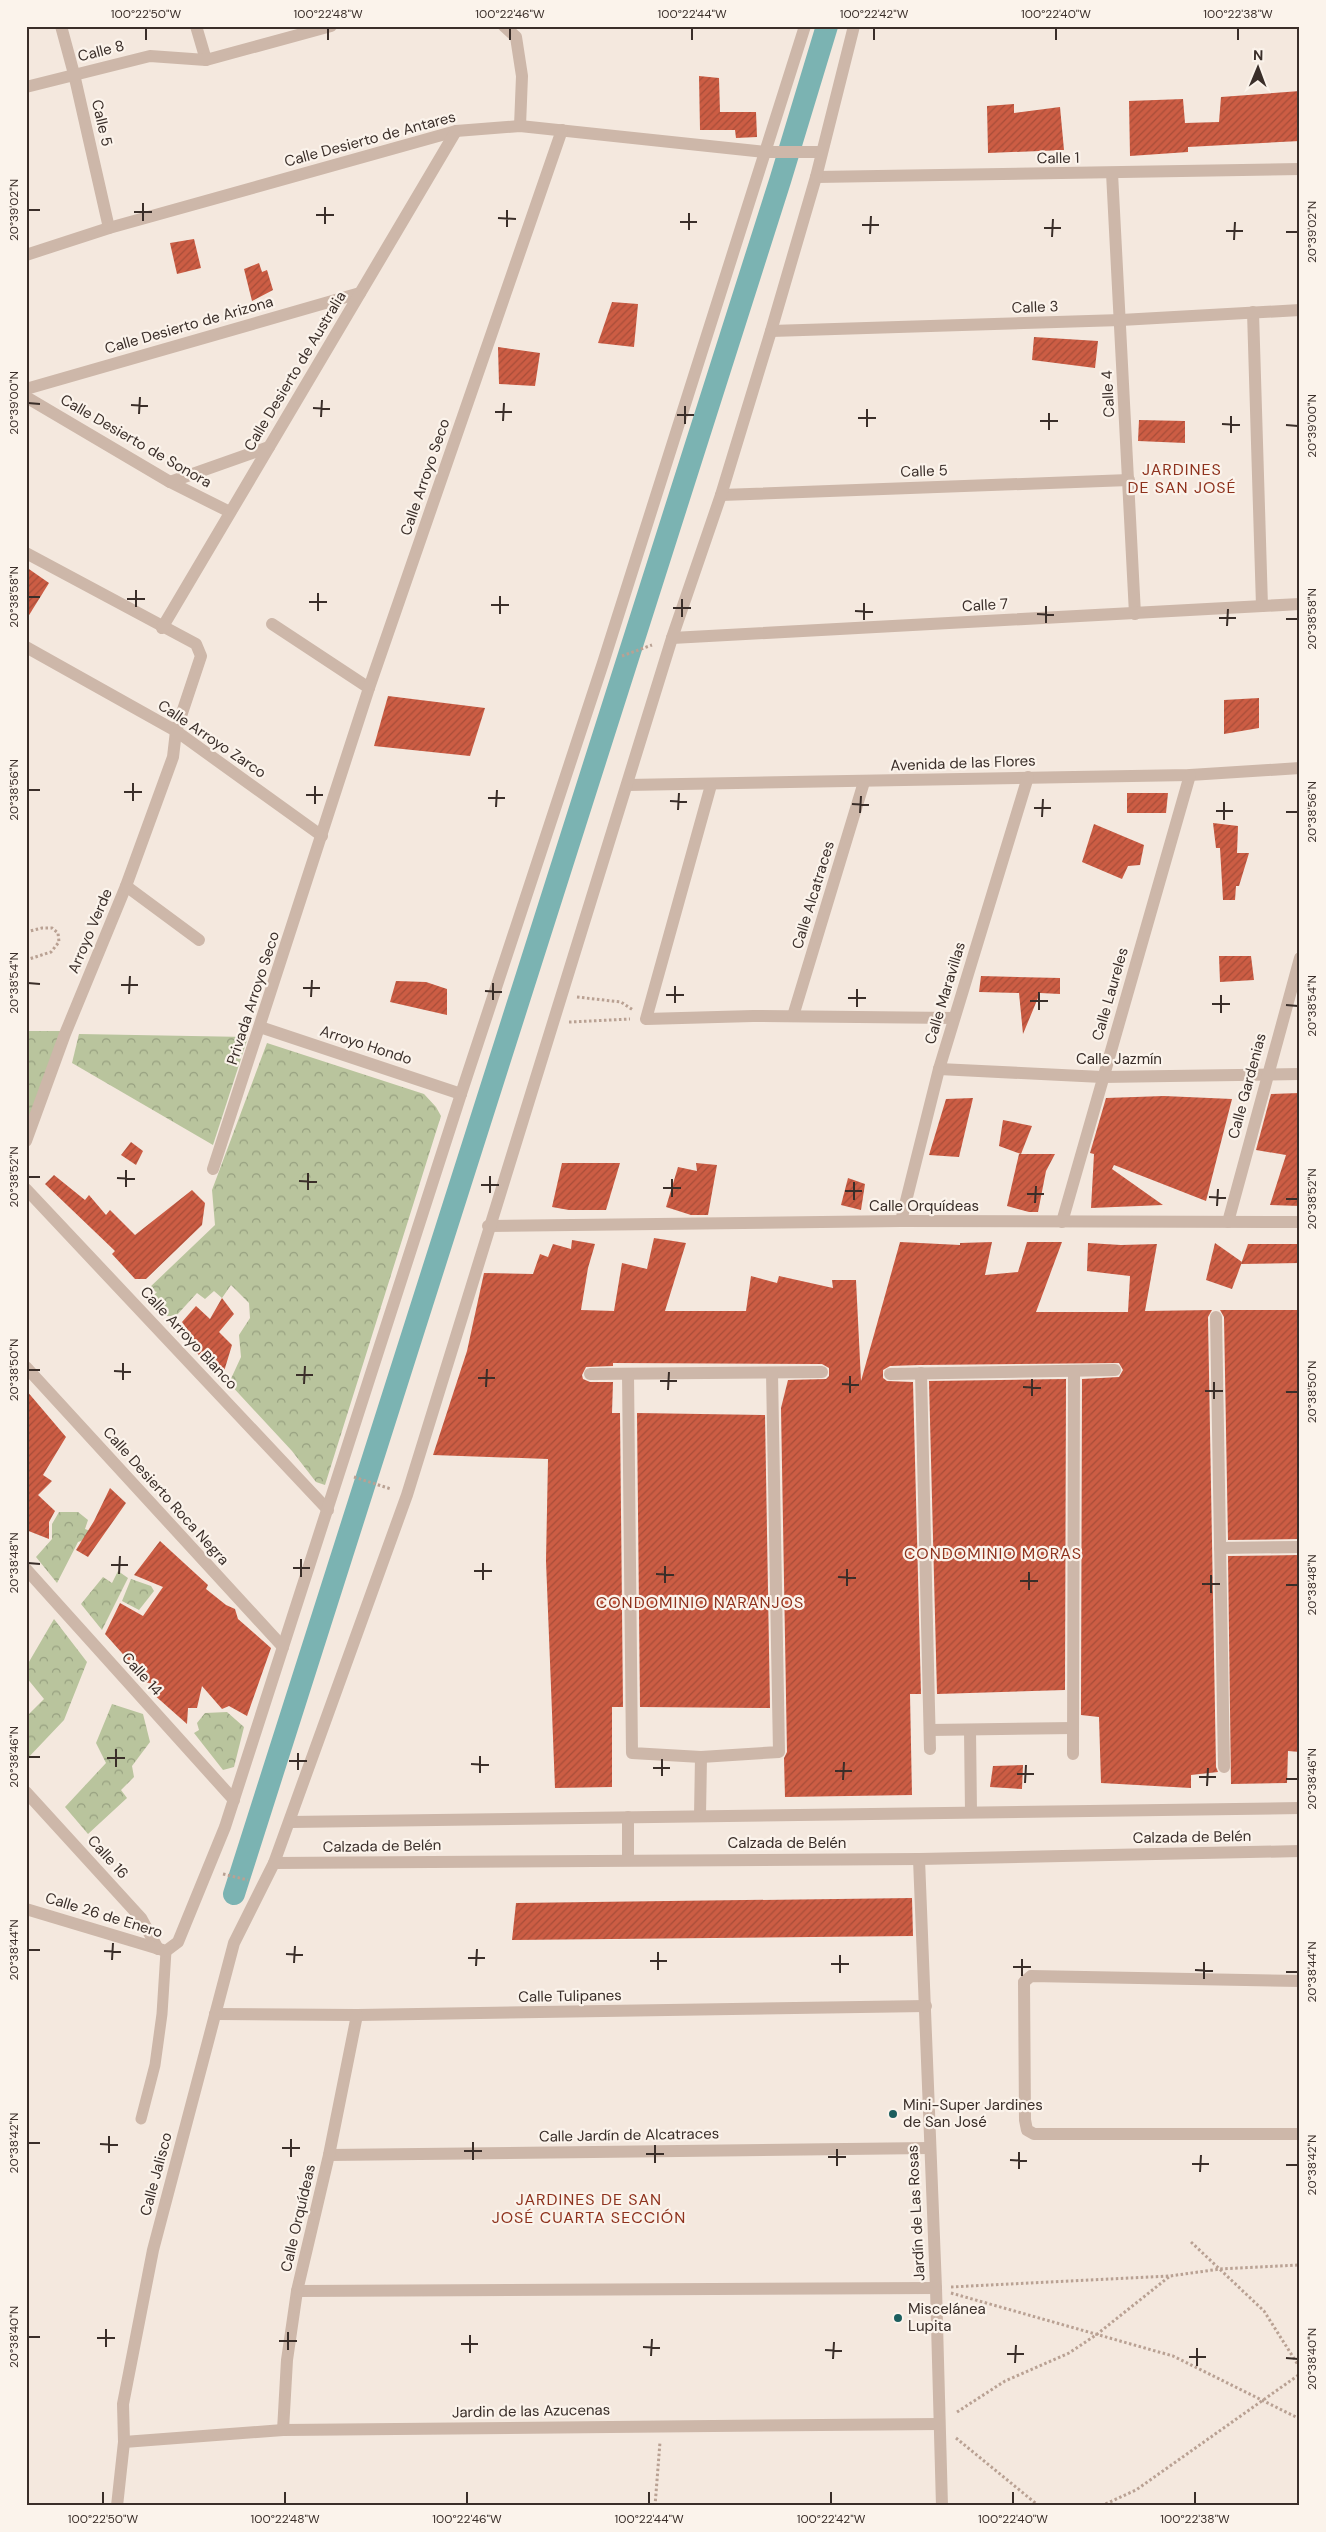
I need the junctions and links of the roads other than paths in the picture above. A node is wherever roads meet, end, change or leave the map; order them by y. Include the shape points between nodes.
1 (61, 26) edge
2 (196, 26) edge
3 (330, 26) edge
4 (504, 26) edge
5 (805, 26) edge
6 (854, 26) edge
7 (206, 60) junction
8 (74, 74) junction
9 (26, 87) edge
10 (520, 126) junction
11 (562, 130) junction
12 (456, 131) junction
13 (767, 152) junction
14 (818, 152) junction
15 (1300, 169) edge
16 (1112, 173) junction
17 (816, 178) junction
18 (109, 228) junction
19 (26, 255) edge
20 (360, 293) junction
21 (1300, 310) edge
22 (1253, 312) junction
23 (1121, 320) junction
24 (771, 331) junction
25 (26, 389) edge
26 (26, 397) edge
27 (269, 447) junction
28 (1129, 480) junction
29 (170, 482) junction
30 (721, 495) junction
31 (230, 512) junction
32 (26, 553) edge
33 (1300, 604) edge
34 (1262, 606) junction
35 (1135, 614) junction
36 (272, 624) dead end
37 (162, 628) junction
38 (672, 638) junction
39 (26, 647) edge
40 (369, 688) junction
41 (176, 731) junction
42 (1300, 768) edge
43 (1190, 775) junction
44 (1028, 776) junction
45 (864, 782) junction
46 (711, 784) junction
47 (627, 785) junction
48 (322, 836) junction
49 (126, 886) junction
50 (199, 940) dead end
51 (1300, 958) edge
52 (793, 1016) junction
53 (954, 1018) junction
54 (260, 1027) junction
55 (939, 1069) junction
56 (1267, 1074) junction
57 (1300, 1074) edge
58 (1102, 1077) junction
59 (461, 1094) junction
60 (26, 1141) edge
61 (213, 1169) dead end
62 (26, 1189) edge
63 (901, 1221) junction
64 (1062, 1222) junction
65 (1228, 1222) junction
66 (1300, 1222) edge
67 (488, 1226) junction
68 (1216, 1317) dead end
69 (26, 1367) edge
70 (1115, 1370) dead end
71 (1074, 1371) junction
72 (822, 1372) dead end
73 (772, 1373) junction
74 (590, 1374) dead end
75 (628, 1374) junction
76 (890, 1374) dead end
77 (921, 1374) junction
78 (328, 1510) junction
79 (1300, 1547) edge
80 (1220, 1548) junction
81 (26, 1569) edge
82 (282, 1647) junction
83 (1073, 1728) junction
84 (930, 1730) junction
85 (970, 1730) junction
86 (930, 1749) dead end
87 (1073, 1754) dead end
88 (702, 1757) junction
89 (1224, 1767) dead end
90 (26, 1792) edge
91 (234, 1800) junction
92 (1300, 1808) edge
93 (971, 1812) junction
94 (700, 1816) junction
95 (628, 1817) junction
96 (290, 1822) junction
97 (1300, 1851) edge
98 (919, 1859) junction
99 (628, 1860) junction
100 (274, 1863) junction
101 (26, 1909) edge
102 (165, 1949) junction
103 (1300, 1982) edge
104 (926, 2006) junction
105 (215, 2014) junction
106 (357, 2015) junction
107 (141, 2119) dead end
108 (1300, 2134) edge
109 (929, 2148) junction
110 (329, 2155) junction
111 (936, 2288) junction
112 (297, 2291) junction
113 (939, 2424) junction
114 (283, 2430) junction
115 (124, 2442) junction
116 (117, 2506) edge
117 (942, 2506) edge

1 - 8 street, Calle 5
2 - 7 street
3 - 7 street, Calle 8
4 - 10 street via 516,37 522,76
5 - 13 street
6 - 14 street, Calle Jalisco
7 - 8 street, Calle 8 via 150,56
8 - 9 street, Calle 8
8 - 18 street, Calle 5
10 - 11 street, Calle Desierto de Antares
10 - 12 street, Calle Desierto de Antares
11 - 13 street, Calle Desierto de Antares
11 - 40 street, Calle Arroyo Seco
12 - 18 street, Calle Desierto de Antares
12 - 20 street, Calle Desierto de Australia
13 - 14 street, Calle Desierto de Antares
13 - 59 street
14 - 17 street, Calle Jalisco
15 - 16 street, Calle 1
16 - 17 street, Calle 1
16 - 23 street, Calle 4
17 - 24 street, Calle Jalisco
18 - 19 street, Calle Desierto de Antares
20 - 25 street, Calle Desierto de Arizona
20 - 27 street, Calle Desierto de Australia
21 - 22 street, Calle 3
22 - 23 street, Calle 3
22 - 34 street
23 - 24 street, Calle 3
23 - 28 street, Calle 4
24 - 30 street, Calle Jalisco
26 - 29 street, Calle Desierto de Sonora
27 - 29 street
27 - 31 street, Calle Desierto de Australia
28 - 30 street, Calle 5
28 - 35 street, Calle 4
29 - 31 street, Calle Desierto de Sonora
30 - 38 street, Calle Jalisco
31 - 37 street, Calle Desierto de Australia
32 - 37 street
33 - 34 street, Calle 7
34 - 35 street, Calle 7
35 - 38 street, Calle 7
36 - 40 street
37 - 41 street, Arroyo Verde via 196,644 201,656
38 - 47 street, Calle Jalisco
39 - 41 street, Calle Arroyo Zarco
40 - 48 street, Calle Arroyo Seco
41 - 48 street, Calle Arroyo Zarco
41 - 49 street, Arroyo Verde via 173,757
42 - 43 street, Avenida de las Flores
43 - 44 street, Avenida de las Flores
43 - 58 street, Calle Laureles
44 - 45 street, Avenida de las Flores
44 - 53 street, Calle Maravillas
45 - 46 street, Avenida de las Flores
45 - 52 street, Calle Alcatraces
46 - 47 street, Avenida de las Flores
46 - 52 street via 646,1019
47 - 67 street, Calle Jalisco
48 - 54 street, Privada Arroyo Seco
49 - 50 street
49 - 60 street, Arroyo Verde via 65,1034
51 - 56 street, Calle Gardenias
52 - 53 street
53 - 55 street, Calle Maravillas
54 - 59 street, Arroyo Hondo
54 - 61 street, Privada Arroyo Seco
55 - 58 street, Calle Jazmín
55 - 63 street, Calle Maravillas
56 - 57 street, Calle Jazmín
56 - 58 street, Calle Jazmín
56 - 65 street, Calle Gardenias
58 - 64 street, Calle Laureles
59 - 78 street
62 - 78 street, Calle Arroyo Blanco
63 - 64 street, Calle Orquídeas
63 - 67 street, Calle Orquídeas
64 - 65 street, Calle Orquídeas
65 - 66 street, Calle Orquídeas
67 - 96 street, Calle Jalisco via 407,1495
68 - 80 street
69 - 82 street, Calle Desierto Roca Negra
70 - 71 street
71 - 77 street
71 - 83 street
72 - 73 street
73 - 75 street
73 - 88 street via 779,1752
74 - 75 street
75 - 88 street via 632,1753
76 - 77 street
77 - 84 street
78 - 82 street
79 - 80 street
80 - 89 street
81 - 91 street, Calle 14
82 - 91 street
83 - 85 street
83 - 87 street
84 - 85 street
84 - 86 street
85 - 93 street
88 - 94 street
90 - 102 street, Calle 16 via 141,1918
91 - 102 street via 178,1942
92 - 93 street, Calzada de Belén
93 - 94 street, Calzada de Belén
94 - 95 street, Calzada de Belén
95 - 96 street, Calzada de Belén
95 - 99 street
96 - 100 street, Calle Jalisco
97 - 98 street, Calzada de Belén
98 - 99 street, Calzada de Belén
98 - 104 street, Jardín de Las Rosas
99 - 100 street, Calzada de Belén
100 - 105 street, Calle Jalisco via 234,1943
101 - 102 street, Calle 26 de Enero
102 - 107 lane via 162,2014 155,2065
103 - 108 street via 1031,1976 1024,1982 1025,2120 1027,2130 1034,2134
104 - 106 street, Calle Tulipanes
104 - 109 street, Jardín de Las Rosas
105 - 106 street, Calle Tulipanes
105 - 115 street, Calle Jalisco via 153,2250 123,2404
106 - 110 street, Calle Orquídeas
109 - 110 street, Calle Jardín de Alcatraces
109 - 111 street, Jardín de Las Rosas
110 - 112 street, Calle Orquídeas
111 - 112 street
111 - 113 street, Jardín de Las Rosas
112 - 114 street, Calle Orquídeas via 287,2360
113 - 114 street, Jardin de las Azucenas
113 - 117 street, Jardín de Las Rosas
114 - 115 street, Jardin de las Azucenas
115 - 116 street, Calle Jalisco

